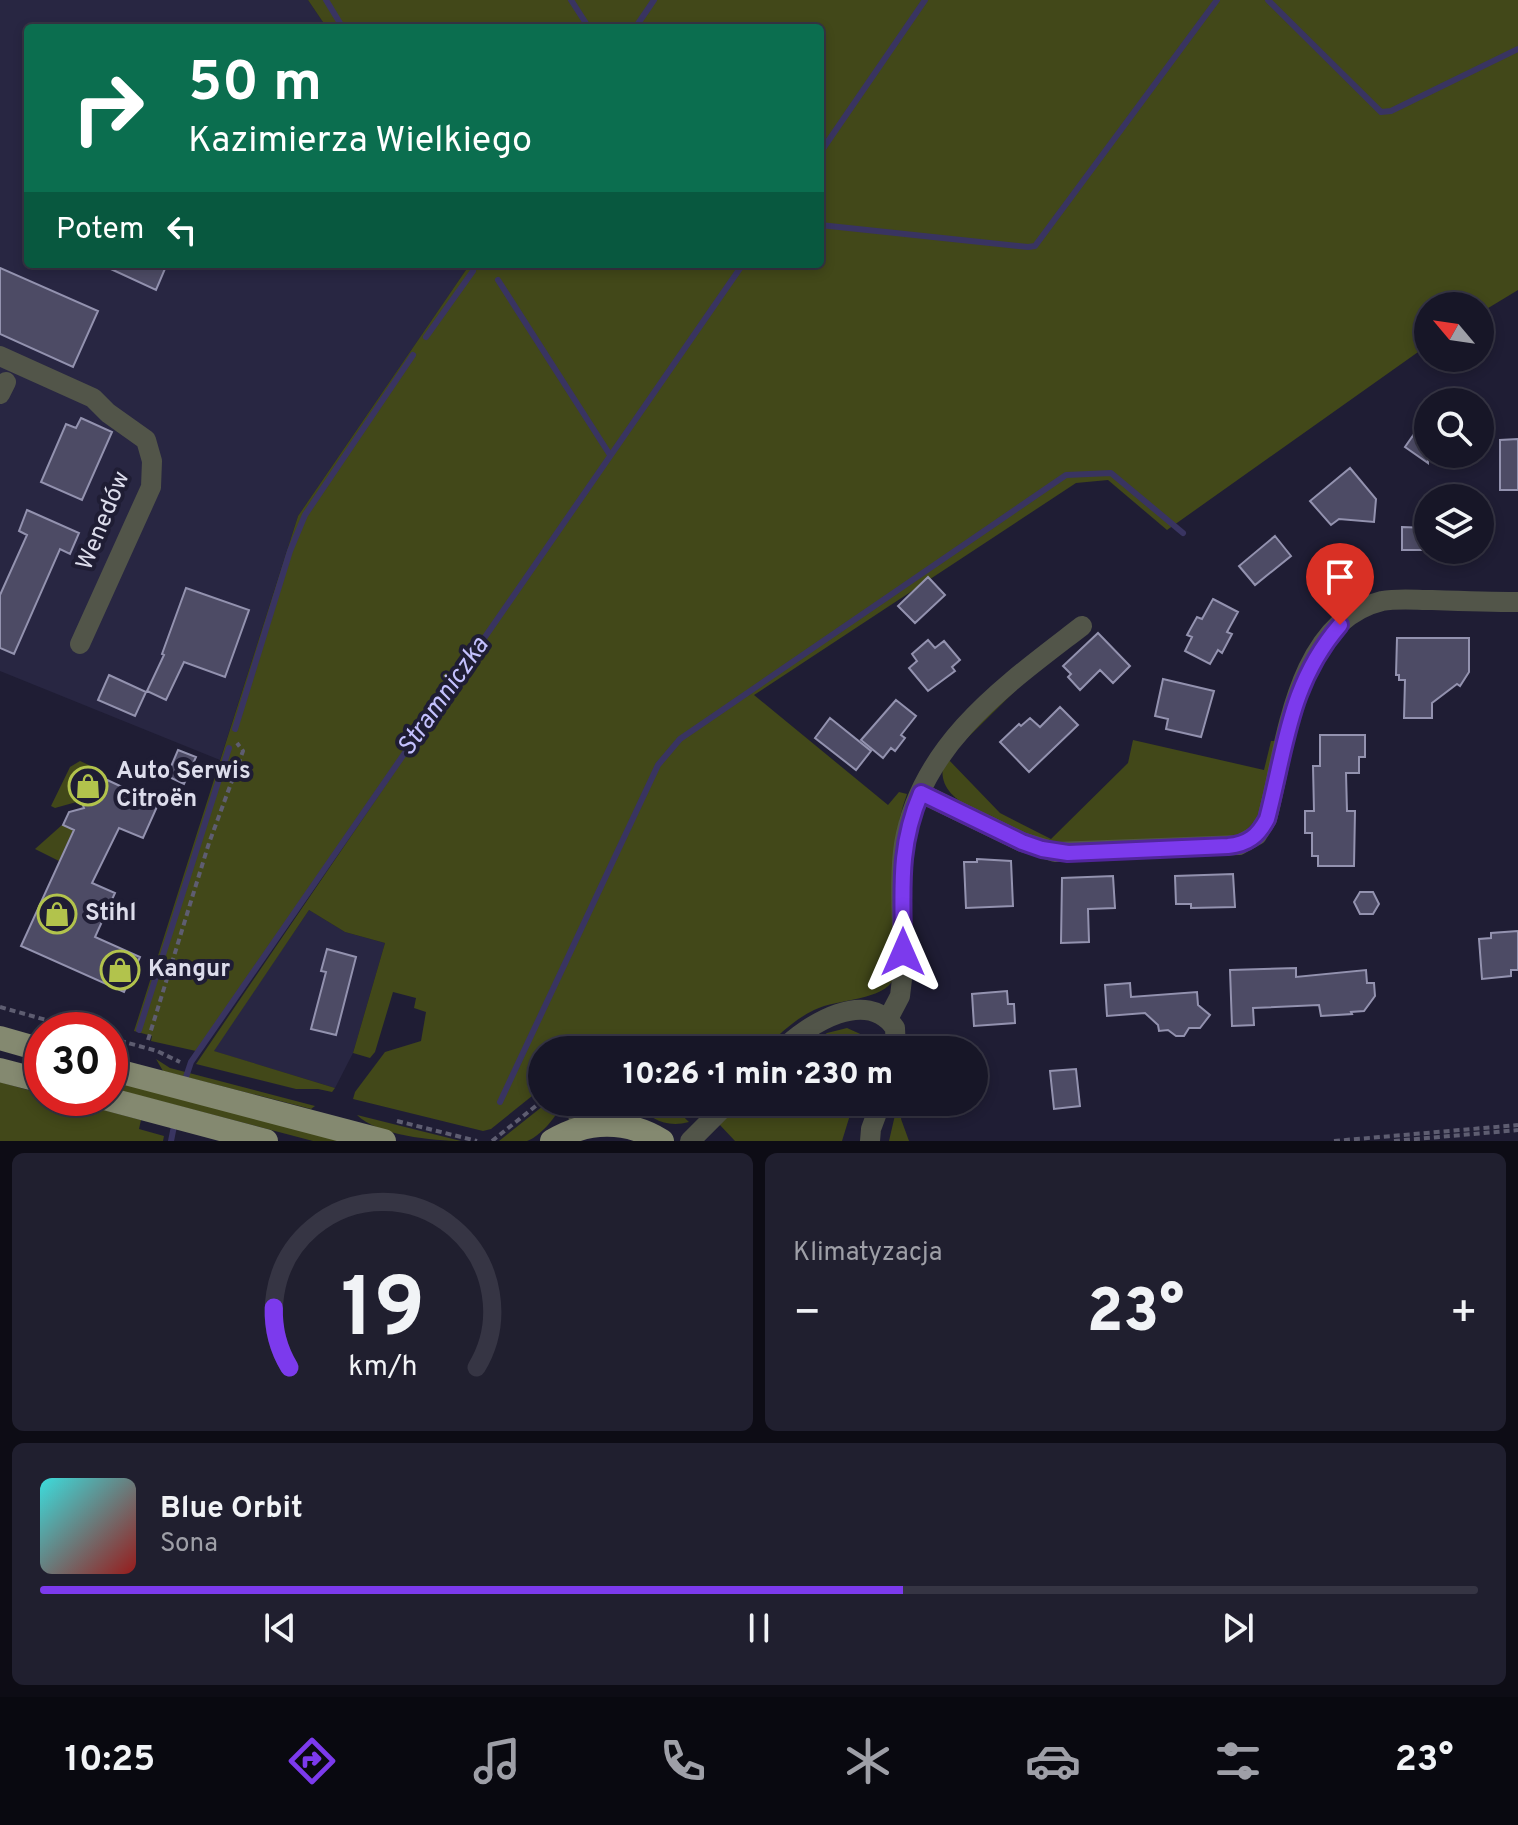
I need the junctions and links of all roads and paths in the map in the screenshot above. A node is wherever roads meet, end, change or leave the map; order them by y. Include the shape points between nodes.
1 (0, 356) edge
2 (1518, 602) edge
3 (1082, 626) dead end
4 (80, 644) dead end
5 (237, 743) dead end
6 (921, 793) junction
7 (0, 1007) edge
8 (24, 1014) edge
9 (888, 1019) junction
10 (799, 1036) edge
11 (895, 1036) edge
12 (0, 1038) edge
13 (148, 1040) dead end
14 (128, 1043) edge
15 (24, 1045) edge
16 (0, 1070) edge
17 (128, 1071) edge
18 (24, 1076) edge
19 (183, 1079) junction
20 (128, 1104) edge
21 (528, 1112) edge
22 (579, 1116) edge
23 (618, 1116) edge
24 (623, 1116) edge
25 (711, 1116) edge
26 (876, 1116) edge
27 (579, 1128) junction
28 (1518, 1128) edge
29 (384, 1130) edge
30 (691, 1131) edge
31 (266, 1141) edge
32 (477, 1141) edge
33 (492, 1141) edge
34 (552, 1141) edge
35 (662, 1141) edge
36 (870, 1141) edge
37 (1334, 1141) edge
38 (1394, 1141) edge

1 - 4 street, Wenedów via 93,398 146,440 152,461 151,487
2 - 6 street via 1382,601 1340,625 1301,684 1267,819 1257,835 1239,845 1055,852 1022,842
3 - 6 street via 968,720 944,748
5 - 13 path via 243,751
6 - 9 street via 904,847 902,979
7 - 8 path
9 - 10 street via 875,1011 845,1012
9 - 11 street
12 - 15 main road
14 - 19 path via 157,1051
16 - 18 main road
17 - 19 main road
19 - 29 main road
20 - 31 main road
21 - 33 path
22 - 27 street
23 - 27 main road via 608,1124
24 - 35 main road
25 - 30 street
26 - 36 street
27 - 34 main road
28 - 37 path
28 - 38 path
29 - 32 path

